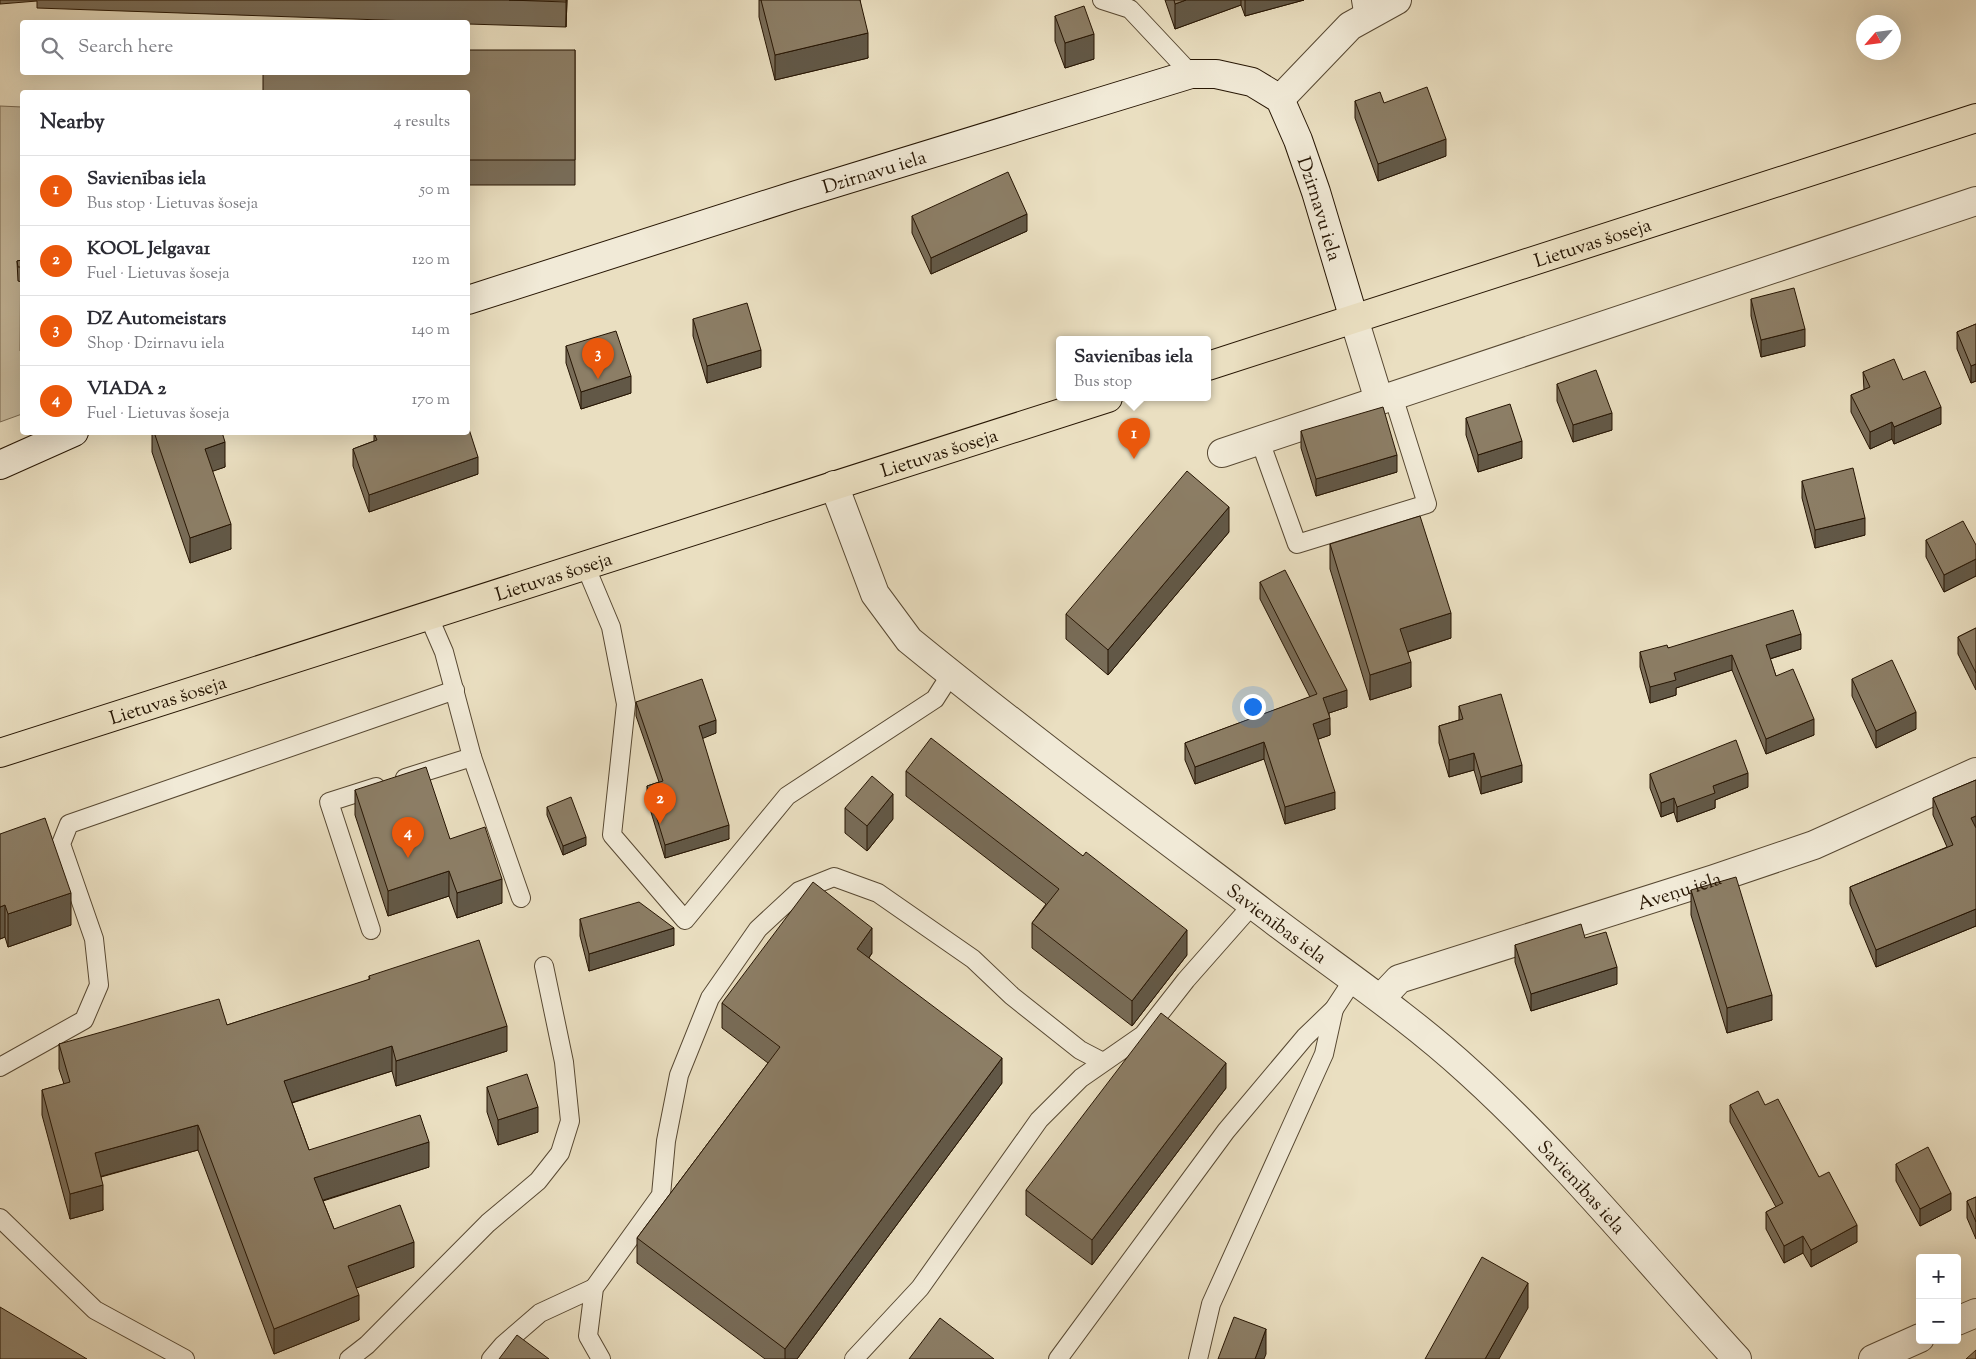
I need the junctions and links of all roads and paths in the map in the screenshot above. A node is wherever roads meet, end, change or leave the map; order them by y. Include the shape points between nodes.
1 (1102, 0) edge
2 (1397, 0) edge
3 (1362, 9) edge
4 (1191, 74) junction
5 (1280, 99) junction
6 (1976, 118) edge
7 (1976, 200) edge
8 (470, 299) edge
9 (1354, 319) junction
10 (1211, 365) edge
11 (1386, 398) junction
12 (1099, 401) edge
13 (67, 435) edge
14 (1260, 441) junction
15 (1222, 453) dead end
16 (0, 465) edge
17 (834, 485) junction
18 (585, 565) junction
19 (428, 615) junction
20 (951, 674) junction
21 (455, 690) junction
22 (0, 753) edge
23 (472, 757) junction
24 (1976, 772) edge
25 (521, 898) dead end
26 (1253, 904) junction
27 (371, 930) dead end
28 (544, 966) dead end
29 (1353, 980) junction
30 (1381, 998) junction
31 (1334, 1009) junction
32 (1103, 1062) junction
33 (0, 1066) edge
34 (0, 1218) edge
35 (594, 1288) junction
36 (1976, 1313) edge
37 (1961, 1319) edge
38 (1916, 1340) edge
39 (1731, 1357) edge
40 (185, 1359) edge
41 (350, 1359) edge
42 (491, 1359) edge
43 (601, 1359) edge
44 (854, 1359) edge
45 (1058, 1359) edge
46 (1198, 1359) edge
47 (1873, 1359) edge

1 - 4 lane via 1130,9
2 - 3 street
3 - 5 street via 1350,26
4 - 5 street, Dzirnavu iela via 1216,74 1252,82
4 - 8 street, Dzirnavu iela
5 - 9 street, Dzirnavu iela via 1316,192
6 - 9 main road, Lietuvas šoseja
7 - 11 street
9 - 10 main road, Lietuvas šoseja
9 - 11 street, Dzirnavu iela
11 - 14 street
11 - 14 lane via 1427,504 1297,544
12 - 17 main road, Lietuvas šoseja
13 - 16 street
14 - 15 street
17 - 18 main road, Lietuvas šoseja
17 - 20 street, Savienības iela via 875,594 909,640
18 - 19 main road, Lietuvas šoseja
18 - 20 lane via 612,627 626,704 612,835 685,920 787,796 935,699
19 - 21 lane via 444,652
19 - 22 main road, Lietuvas šoseja
20 - 26 street, Savienības iela
21 - 23 lane
21 - 33 lane via 69,824 61,844 94,939 100,985 84,1020
23 - 25 lane
23 - 27 lane via 329,802
24 - 30 street, Aveņu iela via 1814,845 1714,880 1399,979
26 - 29 street, Savienības iela
26 - 32 lane via 1143,1035
28 - 41 lane via 564,1062 570,1121 560,1153 538,1181 488,1223
29 - 30 street, Savienības iela
29 - 31 lane
30 - 39 street, Savienības iela via 1470,1072 1527,1129
31 - 45 lane via 1305,1037 1226,1131
31 - 46 lane via 1324,1054 1211,1304
32 - 35 lane via 1080,1050 1012,996 973,959 878,893 834,877 799,891 758,929 710,998 679,1075 666,1141 661,1195
32 - 44 lane via 1081,1078 1039,1120 920,1288
34 - 40 lane via 95,1310
35 - 42 lane via 540,1313
35 - 43 lane via 588,1336
36 - 37 street
38 - 47 street

